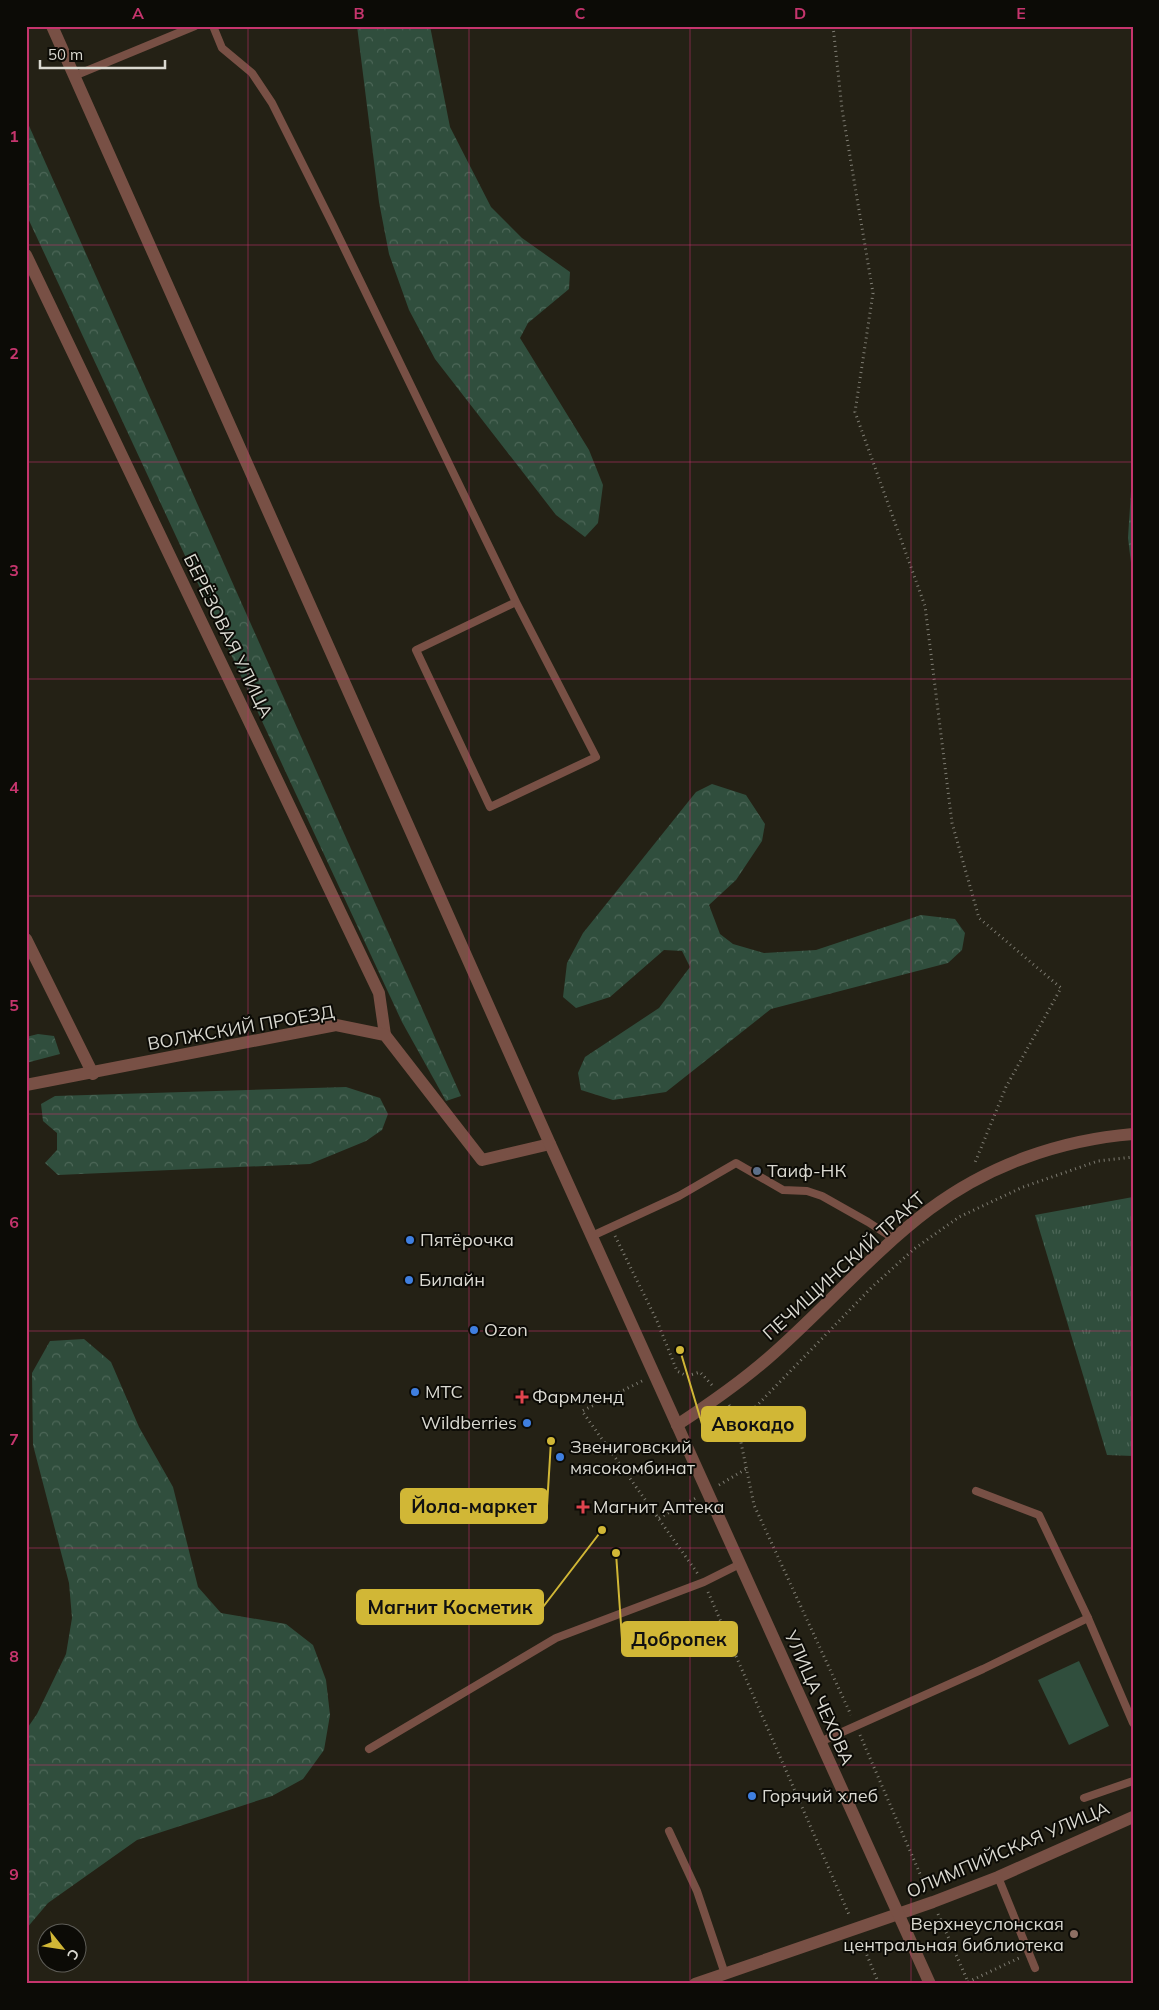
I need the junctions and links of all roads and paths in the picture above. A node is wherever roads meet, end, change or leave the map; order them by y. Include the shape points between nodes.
1 (52, 26) edge
2 (195, 26) edge
3 (212, 26) edge
4 (833, 26) edge
5 (74, 76) junction
6 (26, 255) edge
7 (516, 602) junction
8 (26, 939) edge
9 (386, 1035) junction
10 (93, 1074) junction
11 (26, 1085) edge
12 (1133, 1134) edge
13 (550, 1144) junction
14 (1133, 1157) edge
15 (966, 1185) junction
16 (612, 1227) junction
17 (592, 1236) junction
18 (894, 1239) junction
19 (675, 1365) junction
20 (655, 1374) junction
21 (722, 1395) junction
22 (678, 1425) junction
23 (738, 1426) junction
24 (976, 1491) dead end
25 (740, 1564) junction
26 (704, 1582) junction
27 (1088, 1618) junction
28 (1133, 1723) edge
29 (856, 1726) junction
30 (820, 1742) junction
31 (369, 1748) dead end
32 (1133, 1782) edge
33 (1084, 1798) dead end
34 (1133, 1817) edge
35 (669, 1831) dead end
36 (998, 1878) junction
37 (933, 1902) junction
38 (898, 1916) junction
39 (855, 1930) junction
40 (1029, 1953) junction
41 (1035, 1968) dead end
42 (725, 1974) junction
43 (969, 1983) edge
44 (695, 1984) edge
45 (879, 1984) edge
46 (930, 1984) edge

1 - 5 street, УЛИЦА ЧЕХОВА
2 - 5 lane
3 - 7 lane via 222,48 252,73 272,103
4 - 15 path via 842,109 873,293 855,412 924,606 952,823 979,918 1061,988 1006,1087
5 - 13 street, УЛИЦА ЧЕХОВА
6 - 9 street, БЕРЁЗОВАЯ УЛИЦА via 379,993
7 - 7 lane via 596,757 490,807 416,650
8 - 10 street
9 - 10 street, ВОЛЖСКИЙ ПРОЕЗД via 336,1025
9 - 13 street via 482,1160
10 - 11 street, ВОЛЖСКИЙ ПРОЕЗД
12 - 15 street, ПЕЧИЩИНСКИЙ ТРАКТ via 1098,1136 1046,1149
13 - 17 street, УЛИЦА ЧЕХОВА
14 - 23 path via 1098,1161 1024,1187 959,1217 914,1249 872,1287
15 - 18 street, ПЕЧИЩИНСКИЙ ТРАКТ
16 - 17 lane
16 - 18 lane via 736,1164 783,1190 807,1191 822,1196
16 - 19 path
17 - 20 street, УЛИЦА ЧЕХОВА
18 - 21 street, ПЕЧИЩИНСКИЙ ТРАКТ via 774,1354
19 - 20 path
19 - 21 path via 677,1371 687,1376 700,1372
20 - 22 street, УЛИЦА ЧЕХОВА
20 - 26 path via 582,1411
21 - 22 street, ПЕЧИЩИНСКИЙ ТРАКТ
21 - 23 path via 735,1414
22 - 25 street, УЛИЦА ЧЕХОВА
23 - 29 path via 754,1505
24 - 27 lane via 1039,1515
25 - 26 lane
25 - 30 street, УЛИЦА ЧЕХОВА
26 - 31 lane via 556,1638
26 - 39 path
27 - 28 lane
27 - 29 lane
29 - 30 lane
29 - 37 path
30 - 38 street, УЛИЦА ЧЕХОВА
32 - 33 lane
34 - 36 street, ОЛИМПИЙСКАЯ УЛИЦА
35 - 42 lane via 697,1891
36 - 37 street, ОЛИМПИЙСКАЯ УЛИЦА
36 - 40 lane
37 - 38 street, ОЛИМПИЙСКАЯ УЛИЦА
37 - 43 path
38 - 39 street, ОЛИМПИЙСКАЯ УЛИЦА
38 - 46 street, УЛИЦА ЧЕХОВА
39 - 42 street, ОЛИМПИЙСКАЯ УЛИЦА
39 - 45 path
40 - 41 lane
40 - 43 path
42 - 44 street, ОЛИМПИЙСКАЯ УЛИЦА

